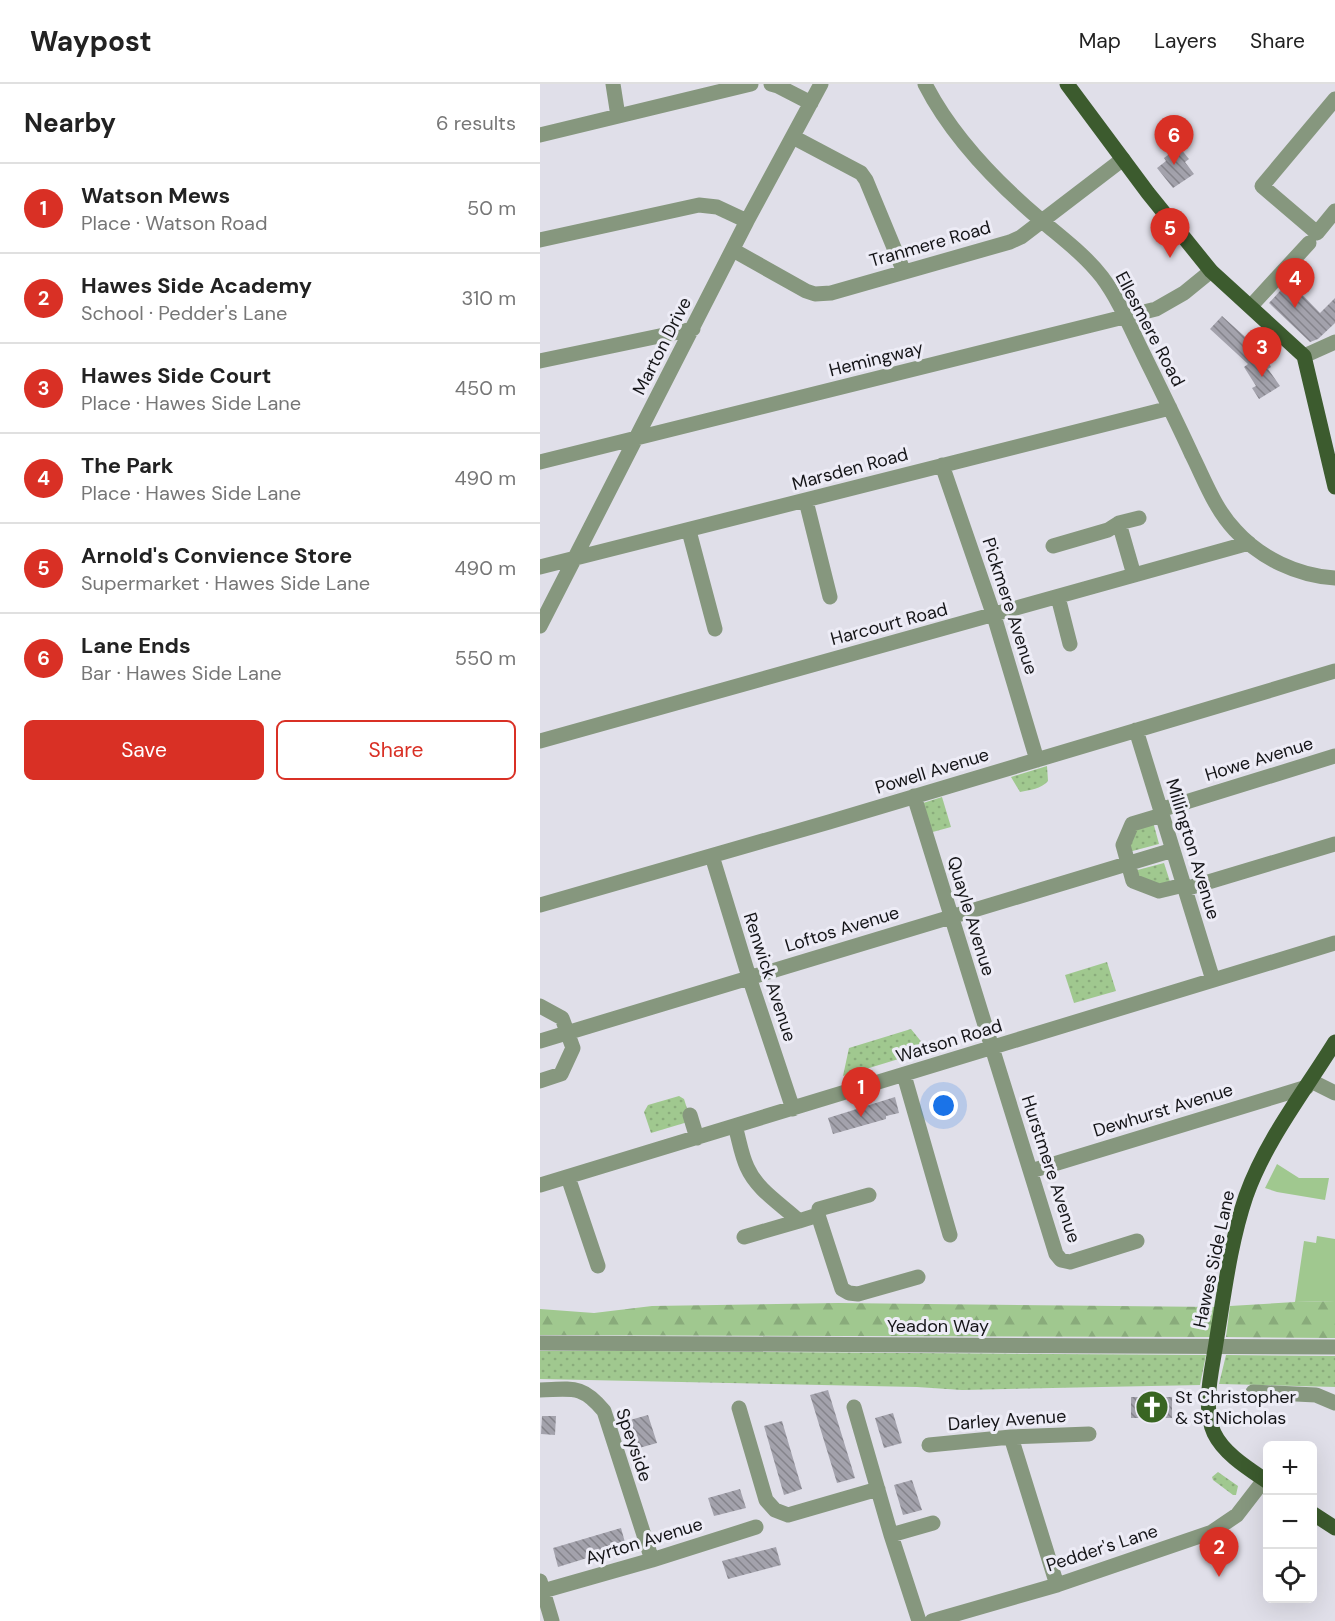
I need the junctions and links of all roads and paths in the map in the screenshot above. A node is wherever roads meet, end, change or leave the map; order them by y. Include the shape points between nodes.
1 (614, 84) edge
2 (751, 84) edge
3 (771, 84) edge
4 (821, 84) edge
5 (925, 84) edge
6 (1067, 84) edge
7 (1335, 99) edge
8 (811, 103) junction
9 (618, 116) junction
10 (540, 135) edge
11 (793, 137) junction
12 (1123, 159) junction
13 (1335, 211) edge
14 (747, 221) junction
15 (1042, 221) junction
16 (1313, 238) junction
17 (540, 240) edge
18 (733, 250) junction
19 (1211, 271) junction
20 (904, 272) junction
21 (1251, 306) junction
22 (1125, 317) junction
23 (693, 329) junction
24 (1335, 342) edge
25 (1304, 356) junction
26 (540, 361) edge
27 (1170, 408) junction
28 (637, 439) junction
29 (540, 462) edge
30 (942, 465) junction
31 (1335, 487) edge
32 (806, 501) junction
33 (1139, 518) dead end
34 (1119, 524) junction
35 (689, 531) junction
36 (1249, 543) junction
37 (1053, 546) dead end
38 (576, 558) junction
39 (540, 567) edge
40 (1134, 575) junction
41 (1335, 578) edge
42 (830, 597) dead end
43 (1058, 597) junction
44 (994, 616) junction
45 (540, 626) edge
46 (715, 629) dead end
47 (1070, 644) dead end
48 (1335, 671) edge
49 (1136, 730) junction
50 (540, 741) edge
51 (1335, 756) edge
52 (1037, 760) junction
53 (914, 796) junction
54 (1161, 812) junction
55 (1335, 844) edge
56 (1173, 850) junction
57 (712, 856) junction
58 (1128, 863) junction
59 (1184, 887) junction
60 (540, 905) edge
61 (950, 916) junction
62 (1335, 944) edge
63 (749, 977) junction
64 (1213, 980) junction
65 (540, 1006) edge
66 (568, 1032) junction
67 (540, 1041) edge
68 (1335, 1042) edge
69 (992, 1048) junction
70 (904, 1075) junction
71 (540, 1081) edge
72 (1309, 1084) junction
73 (1335, 1093) edge
74 (793, 1108) junction
75 (690, 1115) dead end
76 (735, 1126) junction
77 (697, 1138) junction
78 (1031, 1171) junction
79 (568, 1176) junction
80 (540, 1185) edge
81 (869, 1195) dead end
82 (818, 1215) junction
83 (799, 1221) junction
84 (950, 1235) dead end
85 (744, 1237) dead end
86 (1137, 1241) dead end
87 (598, 1266) dead end
88 (918, 1277) dead end
89 (540, 1343) edge
90 (1335, 1347) edge
91 (540, 1389) edge
92 (1253, 1392) dead end
93 (1335, 1402) edge
94 (854, 1407) dead end
95 (739, 1408) dead end
96 (1089, 1434) dead end
97 (1011, 1437) junction
98 (929, 1445) dead end
99 (1263, 1479) edge
100 (1263, 1485) edge
101 (878, 1489) junction
102 (1317, 1516) edge
103 (933, 1522) dead end
104 (756, 1527) dead end
105 (1335, 1528) edge
106 (891, 1535) junction
107 (652, 1560) junction
108 (1057, 1585) junction
109 (542, 1586) edge
110 (976, 1615) edge
111 (552, 1621) edge
112 (919, 1621) edge
113 (932, 1621) edge

1 - 9 street
2 - 9 street
3 - 8 street
4 - 8 street, Marton Drive
5 - 15 street, Ellesmere Road via 969,149
6 - 12 main road
7 - 16 street via 1262,186
8 - 11 street, Marton Drive
9 - 10 street
11 - 14 street, Marton Drive
11 - 20 street via 854,168 866,180
12 - 15 street, Tranmere Road
12 - 19 main road
13 - 16 street
14 - 17 street via 717,207 699,206
14 - 18 street, Marton Drive
15 - 20 street, Tranmere Road via 1010,242
15 - 22 street, Ellesmere Road via 1102,277
16 - 21 street
18 - 20 street, Tranmere Road via 815,294
18 - 23 street, Marton Drive
19 - 21 main road
19 - 22 street, Hemingway via 1170,303
21 - 25 main road
22 - 27 street, Ellesmere Road
22 - 28 street, Hemingway
23 - 26 street
23 - 28 street, Marton Drive
24 - 25 street
25 - 31 main road
27 - 30 street, Marsden Road
27 - 36 street, Ellesmere Road via 1217,505
28 - 29 street, Hemingway
28 - 38 street, Marton Drive
30 - 32 street, Marsden Road
30 - 44 street, Pickmere Avenue
32 - 35 street, Marsden Road
32 - 42 street
33 - 34 street
34 - 37 street
34 - 40 street
35 - 38 street, Marsden Road
35 - 46 street
36 - 40 street, Harcourt Road
36 - 41 street, Ellesmere Road via 1301,572
38 - 39 street, Marsden Road
38 - 45 street, Marton Drive
40 - 43 street, Harcourt Road
43 - 44 street, Harcourt Road
43 - 47 street
44 - 50 street, Harcourt Road
44 - 52 street, Pickmere Avenue
48 - 49 street, Powell Avenue
49 - 52 street, Powell Avenue
49 - 54 street, Millington Avenue
51 - 54 street, Howe Avenue
52 - 53 street, Powell Avenue
53 - 57 street, Powell Avenue
53 - 61 street, Quayle Avenue
54 - 56 street, Millington Avenue
54 - 58 street via 1132,824 1123,845
55 - 59 street
56 - 58 street, Loftos Avenue
56 - 59 street, Millington Avenue
57 - 60 street, Powell Avenue
57 - 63 street, Renwick Avenue
58 - 59 street via 1133,881 1159,891
58 - 61 street, Loftos Avenue
59 - 64 street, Millington Avenue
61 - 63 street, Loftos Avenue
61 - 69 street, Quayle Avenue
62 - 64 street, Watson Road
63 - 66 street, Loftos Avenue
63 - 74 street, Renwick Avenue
64 - 69 street, Watson Road
65 - 66 street via 562,1017
66 - 67 street, Loftos Avenue
66 - 71 street via 573,1048 561,1074
68 - 72 main road, Hawes Side Lane
69 - 70 street, Watson Road
69 - 78 street, Hurstmere Avenue
70 - 74 street, Watson Road
70 - 84 street
72 - 73 street
72 - 78 street, Dewhurst Avenue
72 - 99 main road, Hawes Side Lane via 1274,1136 1247,1194 1225,1289 1210,1383 1209,1414 1215,1436 1230,1454
74 - 76 street, Watson Road
75 - 77 street
76 - 77 street, Watson Road
76 - 83 street via 752,1175
77 - 79 street, Watson Road
78 - 86 street, Hurstmere Avenue via 1061,1260 1070,1262
79 - 80 street, Watson Road
79 - 87 street
81 - 82 street via 819,1209
82 - 83 street
82 - 88 street via 842,1288 849,1293 868,1292
83 - 85 street
89 - 90 street, Yeadon Way
91 - 107 street, Speyside via 575,1389 592,1396 604,1411
92 - 93 street via 1316,1395
94 - 101 street
95 - 101 street via 766,1500 775,1510 788,1515
96 - 97 street, Darley Avenue
97 - 98 street, Darley Avenue
97 - 108 street
100 - 108 street, Pedder's Lane via 1237,1515 1212,1532
101 - 106 street
102 - 105 main road
103 - 106 street
104 - 107 street, Ayrton Avenue
106 - 112 street
107 - 109 street, Ayrton Avenue
108 - 110 street, Pedder's Lane
109 - 111 street, Ayrton Avenue
110 - 113 street, Pedder's Lane

